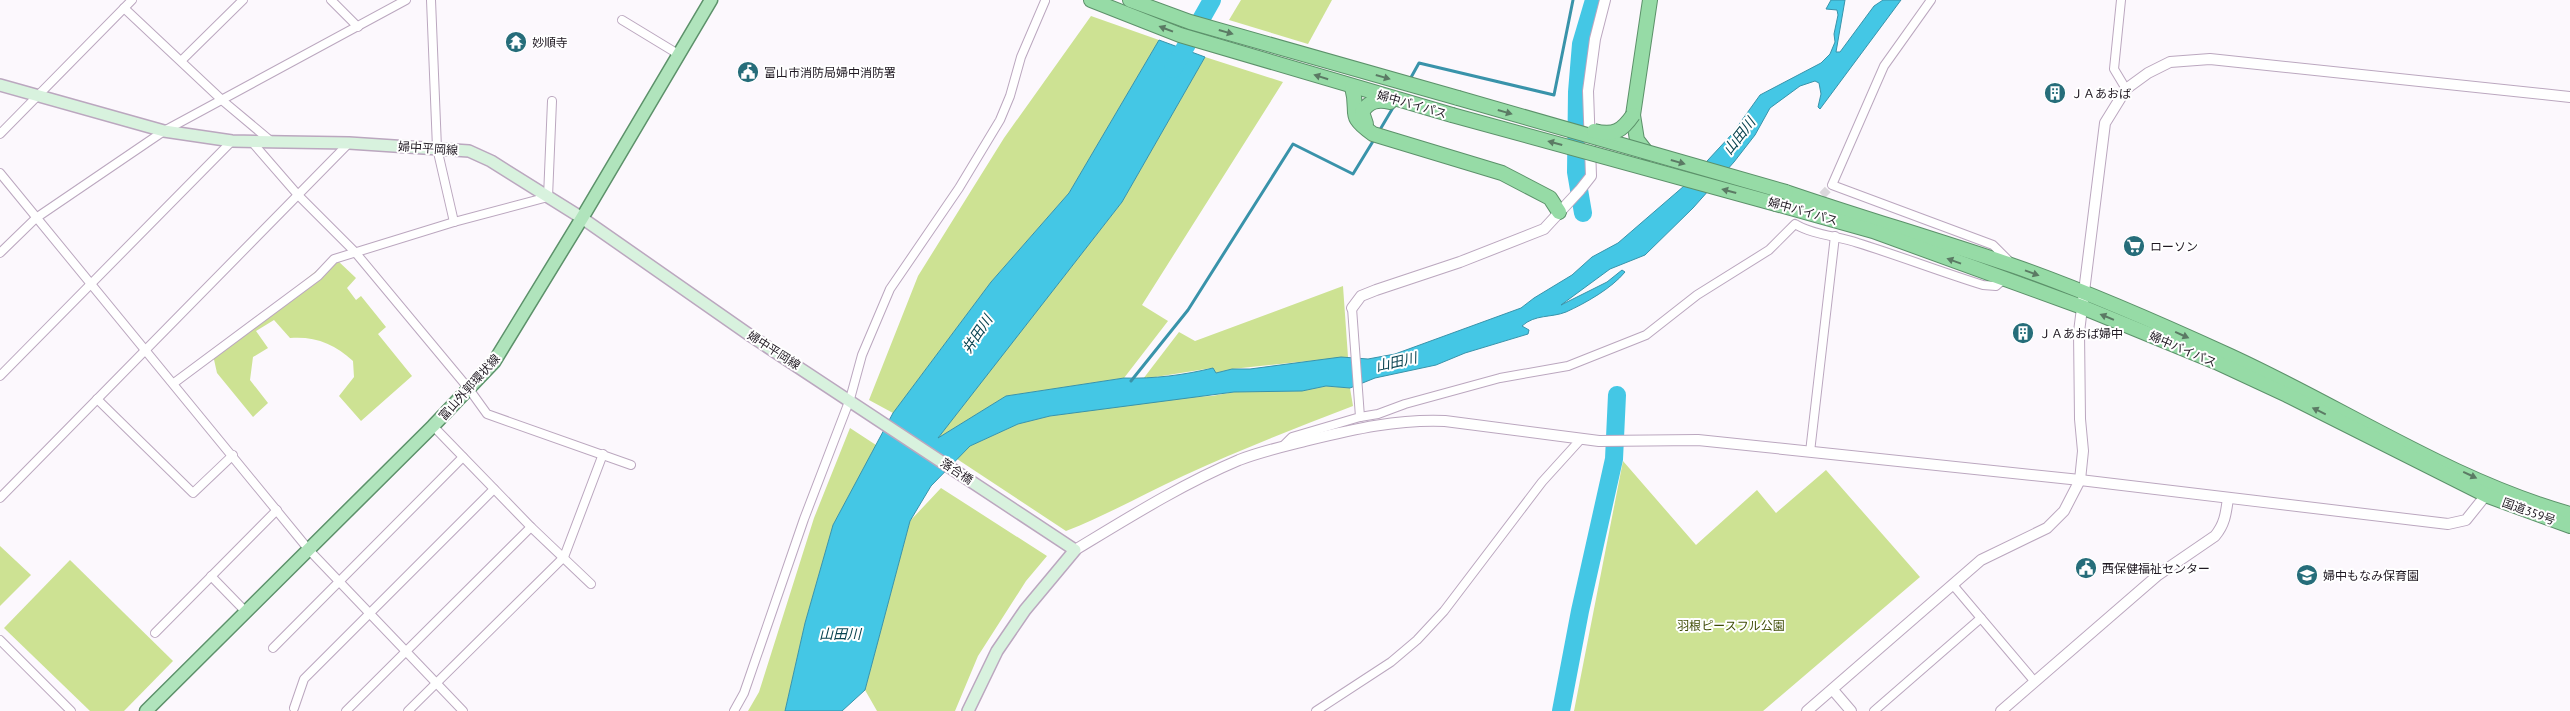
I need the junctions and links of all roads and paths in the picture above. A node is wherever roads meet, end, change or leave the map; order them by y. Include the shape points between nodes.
1 (132, 0) edge
2 (243, 0) edge
3 (331, 0) edge
4 (406, 0) edge
5 (431, 0) edge
6 (711, 0) edge
7 (1091, 0) edge
8 (1130, 0) edge
9 (1605, 0) edge
10 (1650, 0) edge
11 (1931, 0) edge
12 (2120, 0) edge
13 (1044, 1) dead end
14 (124, 8) junction
15 (622, 20) dead end
16 (358, 27) junction
17 (678, 54) junction
18 (182, 60) junction
19 (0, 85) edge
20 (1352, 86) junction
21 (2126, 89) junction
22 (37, 96) junction
23 (2570, 97) edge
24 (223, 101) junction
25 (552, 101) dead end
26 (1452, 115) junction
27 (1633, 115) junction
28 (1527, 118) junction
29 (164, 131) junction
30 (0, 134) edge
31 (1373, 134) junction
32 (232, 142) junction
33 (252, 142) junction
34 (272, 142) junction
35 (349, 143) junction
36 (437, 148) junction
37 (1647, 154) junction
38 (0, 173) edge
39 (298, 195) junction
40 (548, 197) junction
41 (1564, 208) junction
42 (36, 218) junction
43 (582, 218) junction
44 (454, 222) junction
45 (1835, 236) junction
46 (355, 252) junction
47 (0, 253) edge
48 (2013, 266) junction
49 (2004, 279) junction
50 (91, 285) junction
51 (2084, 292) junction
52 (2082, 307) junction
53 (1352, 308) joint
54 (146, 350) junction
55 (0, 376) edge
56 (174, 383) junction
57 (469, 389) junction
58 (97, 399) junction
59 (850, 399) junction
60 (1360, 415) junction
61 (433, 426) junction
62 (1581, 439) junction
63 (1282, 447) junction
64 (1810, 452) junction
65 (603, 454) junction
66 (233, 455) junction
67 (463, 457) junction
68 (631, 465) dead end
69 (2080, 480) junction
70 (494, 489) junction
71 (2490, 491) junction
72 (0, 498) edge
73 (2228, 498) junction
74 (277, 510) junction
75 (2570, 514) edge
76 (2570, 526) edge
77 (531, 527) junction
78 (1070, 546) junction
79 (309, 550) junction
80 (564, 558) junction
81 (211, 576) junction
82 (339, 582) junction
83 (591, 584) dead end
84 (1953, 585) junction
85 (246, 612) junction
86 (370, 614) junction
87 (1981, 618) junction
88 (154, 632) dead end
89 (0, 640) edge
90 (273, 648) dead end
91 (405, 652) junction
92 (2035, 682) junction
93 (436, 683) junction
94 (1833, 690) junction
95 (294, 708) dead end
96 (71, 711) edge
97 (146, 711) edge
98 (346, 711) edge
99 (408, 711) edge
100 (463, 711) edge
101 (734, 711) edge
102 (968, 711) edge
103 (1316, 711) edge
104 (1807, 711) edge
105 (1851, 711) edge
106 (1874, 711) edge
107 (2001, 711) edge

1 - 14 street
2 - 18 street
3 - 16 street
4 - 16 street
5 - 36 street
6 - 17 main road, 富山外郭環状線
20 -> 7 highway, 婦中バイパス via 1180,35
8 -> 28 highway, 婦中バイパス, bridge via 1190,22
9 - 41 street via 1595,39 1588,91 1591,176
10 - 27 highway
11 - 48 street via 1884,66 1832,185 1993,245
12 - 21 street via 2114,69
13 - 59 street via 1000,120 959,188 890,289 862,354
14 - 18 street
14 - 22 street
15 - 17 street
16 - 24 street
17 - 43 main road, 富山外郭環状線
18 - 24 street
19 - 22 main road, 婦中平岡線
20 - 26 highway, 婦中バイパス
20 - 31 highway via 1357,122
21 - 23 street via 2170,62 2210,58
21 - 51 street via 2105,123
22 - 29 main road, 婦中平岡線
22 - 30 street
24 - 29 street
24 - 34 street
25 - 40 street
26 - 31 highway via 1417,110 1384,100 1374,101 1362,112 1364,122
49 -> 26 highway, 婦中バイパス, bridge via 1873,231
27 - 28 highway, bridge via 1620,132 1610,134 1557,121
27 - 37 highway, bridge via 1637,140
28 - 37 highway, 婦中バイパス, bridge
29 - 32 main road, 婦中平岡線
29 - 42 street
31 - 41 highway via 1502,173
32 - 33 main road, 婦中平岡線
32 - 50 street
33 - 34 main road, 婦中平岡線
33 - 39 street
34 - 35 main road, 婦中平岡線
35 - 36 main road, 婦中平岡線
35 - 39 street
36 - 40 main road, 婦中平岡線 via 469,152 491,161
36 - 44 street
37 -> 48 highway, 婦中バイパス, bridge via 1786,192
38 - 42 street
39 - 46 street
39 - 54 street
40 - 43 main road, 婦中平岡線
40 - 44 street
41 - 53 street via 1544,229 1524,239 1376,290 1362,296
42 - 47 street
42 - 50 street
43 - 57 main road, 富山外郭環状線 via 504,347
43 - 59 main road, 婦中平岡線 via 751,336
44 - 46 street
45 - 49 street via 1983,285 1996,286
45 - 60 street via 1795,224 1769,250 1697,295 1646,336 1618,348 1568,366 1500,378 1378,414
45 - 64 street
46 - 56 street via 334,259 318,276
46 - 57 street
48 -> 51 highway, 婦中バイパス
49 - 52 highway, 婦中バイパス
50 - 54 street
50 - 55 street
51 - 52 street
51 -> 71 highway, 婦中バイパス via 2299,388
52 - 69 street via 2077,357 2084,451
71 -> 52 highway, 婦中バイパス via 2216,362
53 - 60 street
54 - 56 street
54 - 58 street
56 - 66 street
57 - 61 main road, 富山外郭環状線
57 - 65 street via 487,414
58 - 66 street via 193,493
58 - 72 street
59 - 78 main road, 落合橋
59 - 101 street via 804,519 744,693
60 - 63 street via 1292,437
61 - 67 street
61 - 79 main road, 富山外郭環状線
62 - 63 street via 1419,420 1366,426
62 - 64 street via 1698,440
62 - 103 street via 1542,482 1444,610 1417,640 1392,662
63 - 78 street via 1240,460
64 - 69 street
65 - 68 street
65 - 80 street
66 - 74 street
67 - 70 street
67 - 82 street
69 - 73 street
69 - 84 street via 2064,511 2047,528 1981,560
70 - 77 street
70 - 86 street
71 - 73 street via 2466,520 2448,524
71 - 75 highway, 国道359号
71 - 76 highway, 国道359号
73 - 92 street via 2226,517 2215,536 2158,575
74 - 79 street
74 - 81 street
77 - 80 street
77 - 91 street
78 - 102 main road via 997,651
79 - 82 street
79 - 85 main road, 富山外郭環状線
80 - 83 street
80 - 93 street
81 - 85 street
81 - 88 street
82 - 86 street
82 - 90 street
84 - 87 street
84 - 94 street
85 - 97 main road, 富山外郭環状線
86 - 91 street
86 - 95 street via 304,679
87 - 92 street
87 - 106 street
89 - 96 street
91 - 93 street
91 - 98 street
92 - 107 street
93 - 99 street
93 - 100 street
94 - 104 street
94 - 105 street

